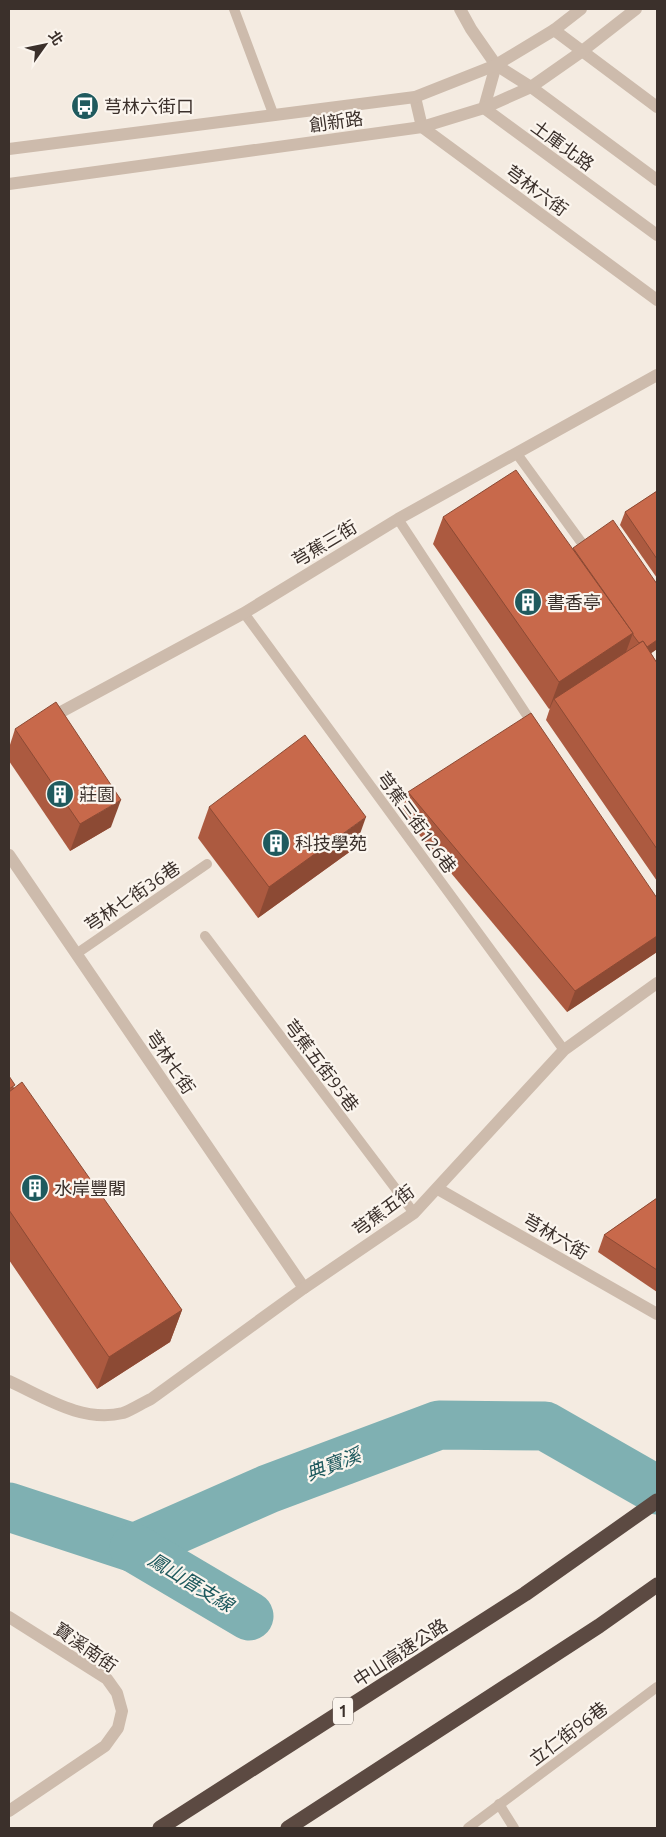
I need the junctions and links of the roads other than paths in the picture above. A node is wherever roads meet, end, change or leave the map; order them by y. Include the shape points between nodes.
1 (234, 9) edge
2 (460, 9) edge
3 (581, 9) edge
4 (636, 9) edge
5 (554, 30) junction
6 (581, 52) junction
7 (496, 65) junction
8 (531, 87) junction
9 (415, 97) junction
10 (657, 107) edge
11 (484, 108) junction
12 (274, 116) junction
13 (422, 127) junction
14 (9, 149) edge
15 (657, 180) edge
16 (9, 184) edge
17 (657, 236) edge
18 (657, 300) edge
19 (657, 375) edge
20 (518, 454) junction
21 (398, 519) junction
22 (584, 546) edge
23 (244, 613) junction
24 (35, 726) edge
25 (542, 737) edge
26 (9, 855) edge
27 (207, 864) dead end
28 (205, 936) dead end
29 (76, 954) junction
30 (657, 983) edge
31 (564, 1050) junction
32 (438, 1189) junction
33 (414, 1213) junction
34 (304, 1288) junction
35 (657, 1314) edge
36 (9, 1380) edge
37 (657, 1501) edge
38 (657, 1585) edge
39 (9, 1617) edge
40 (657, 1687) edge
41 (499, 1804) junction
42 (9, 1811) edge
43 (160, 1828) edge
44 (288, 1828) edge
45 (468, 1828) edge
46 (514, 1828) edge

1 - 12 lane
2 - 7 street, 土庫北路
3 - 5 street, 創新路
4 - 6 street, 創新路
5 - 6 street
5 - 7 street, 創新路
6 - 8 street, 創新路
6 - 10 street
7 - 8 street, 土庫北路
7 - 9 street, 創新路
7 - 11 street
8 - 11 street, 創新路
8 - 15 street, 土庫北路
9 - 12 street, 創新路
9 - 13 street
11 - 13 street, 創新路
11 - 17 street, 土庫北路
12 - 14 street, 創新路
13 - 16 street, 創新路
13 - 18 street, 芎林六街
19 - 20 street, 芎蕉三街
20 - 21 street, 芎蕉三街
20 - 22 lane
21 - 23 street, 芎蕉三街
21 - 25 lane
23 - 24 street, 芎蕉三街
23 - 31 lane, 芎蕉三街126巷
26 - 29 street, 芎林七街
27 - 29 lane, 芎林七街36巷
28 - 33 lane, 芎蕉五街95巷
29 - 34 street, 芎林七街
30 - 31 street, 芎蕉五街
31 - 32 street, 芎蕉五街
32 - 33 street, 芎蕉五街
32 - 35 street, 芎林六街
33 - 34 street, 芎蕉五街
34 - 36 street, 芎蕉五街 via 151,1399 124,1413 95,1416 64,1407
37 - 43 highway, 中山高速公路 / 1 via 525,1594
38 - 44 highway
39 - 42 street, 寶溪南街 via 107,1679 117,1693 122,1711 118,1728 106,1746
40 - 41 lane, 立仁街96巷
41 - 45 lane, 立仁街96巷
41 - 46 lane

